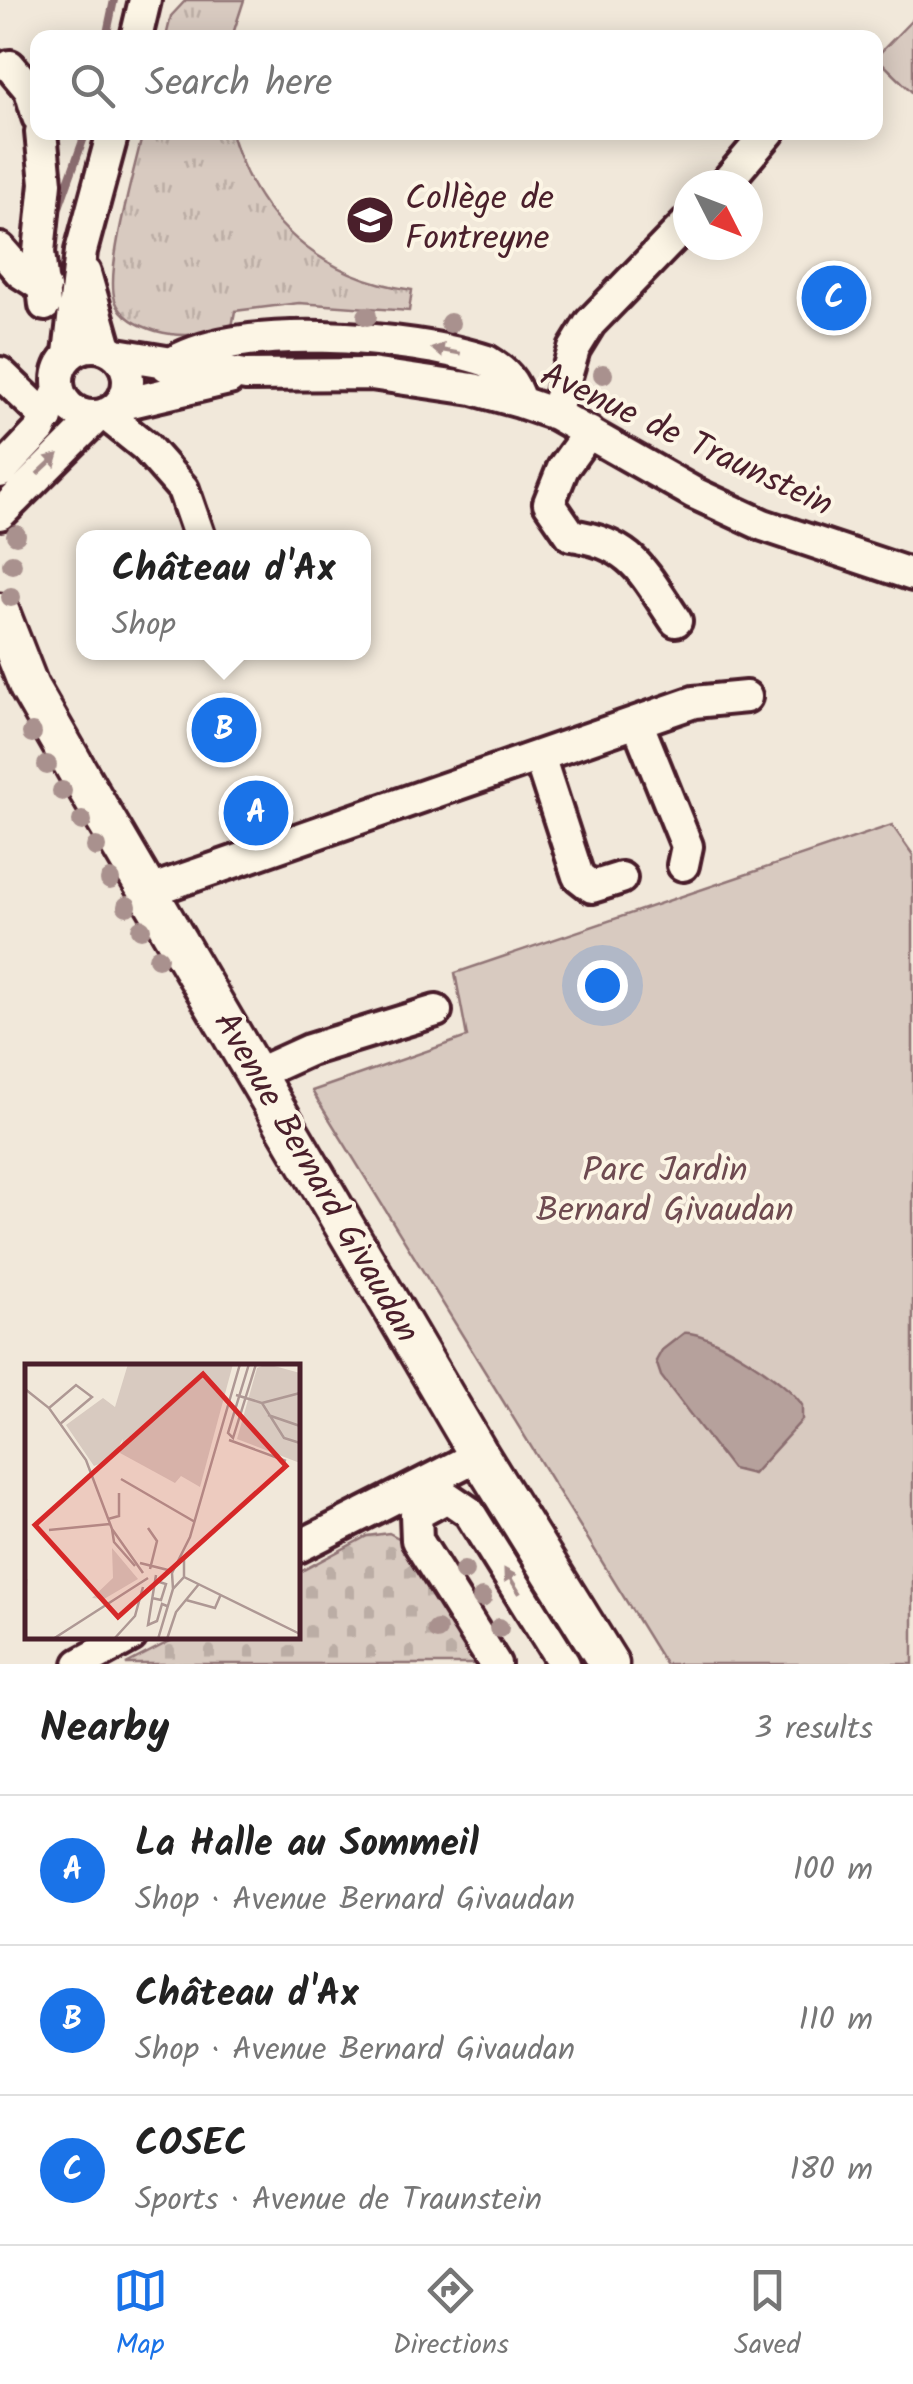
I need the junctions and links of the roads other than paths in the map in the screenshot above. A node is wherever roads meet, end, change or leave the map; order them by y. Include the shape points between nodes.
1 (145, 0) edge
2 (138, 30) edge
3 (10, 66) dead end
4 (30, 90) edge
5 (42, 140) edge
6 (111, 140) edge
7 (762, 140) edge
8 (737, 170) edge
9 (673, 238) edge
10 (0, 249) edge
11 (81, 250) junction
12 (111, 351) junction
13 (69, 354) junction
14 (167, 366) junction
15 (246, 375) junction
16 (5, 384) edge
17 (520, 402) junction
18 (52, 405) junction
19 (107, 412) junction
20 (555, 414) junction
21 (589, 432) junction
22 (0, 472) edge
23 (0, 514) edge
24 (197, 530) edge
25 (913, 575) edge
26 (0, 613) edge
27 (676, 621) dead end
28 (0, 652) edge
29 (29, 687) junction
30 (746, 698) dead end
31 (636, 722) junction
32 (539, 756) junction
33 (683, 864) dead end
34 (620, 878) dead end
35 (147, 892) junction
36 (436, 1012) dead end
37 (254, 1075) junction
38 (479, 1455) junction
39 (424, 1496) junction
40 (300, 1546) edge
41 (126, 1639) edge
42 (80, 1664) edge
43 (495, 1664) edge
44 (564, 1664) edge
45 (609, 1664) edge

1 - 2 street
3 - 4 street
5 - 10 street via 45,296
6 - 11 street
7 - 8 street
9 - 20 street via 590,324 574,349
11 - 12 street
11 - 13 street
12 - 13 street via 80,348
12 - 14 street, Avenue de Traunstein
12 - 19 street via 128,378
13 - 18 street via 60,365
14 - 15 street, Avenue de Traunstein
17 -> 14 street via 516,386 487,361 356,339 214,346 190,350
15 - 17 street, Avenue de Traunstein via 371,374
15 - 19 street, Avenue de Traunstein
16 - 18 street
17 - 20 street, Avenue de Traunstein
18 - 19 street
18 - 22 street
23 -> 19 street
19 - 24 street via 183,489
20 - 21 street, Avenue de Traunstein
21 - 25 street, Avenue de Traunstein via 694,494 763,525
21 - 27 street via 549,503 571,535 629,553
26 - 29 main road
28 - 29 main road
29 - 35 main road, Avenue Bernard Givaudan
30 - 31 street via 694,702
31 - 32 street
31 - 33 street via 687,846
32 - 34 street via 578,876 592,887
32 - 35 street
35 - 37 main road, Avenue Bernard Givaudan
36 - 37 street via 309,1050
37 - 38 main road, Avenue Bernard Givaudan
38 - 39 street
38 - 45 main road, Avenue Bernard Givaudan
39 - 40 street
39 - 43 street via 416,1514 417,1540
44 -> 39 street via 469,1512 447,1497
41 - 42 street

